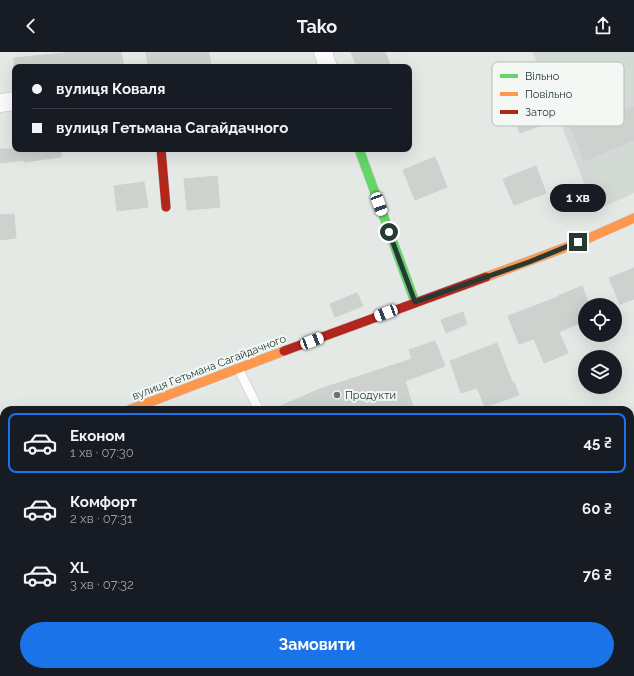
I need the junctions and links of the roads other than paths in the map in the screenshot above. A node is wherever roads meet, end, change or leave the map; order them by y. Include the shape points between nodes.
1 (322, 52) edge
2 (327, 64) edge
3 (12, 102) edge
4 (0, 103) edge
5 (161, 152) edge
6 (360, 152) edge
7 (166, 207) dead end
8 (634, 218) edge
9 (415, 302) junction
10 (238, 368) junction
11 (139, 406) edge
12 (257, 406) edge

1 - 2 street
3 - 4 street
5 - 7 main road
6 - 9 main road
8 - 9 main road, вулиця Гетьмана Сагайдачного via 529,262
9 - 10 main road, вулиця Гетьмана Сагайдачного
10 - 11 main road, вулиця Гетьмана Сагайдачного
10 - 12 lane

